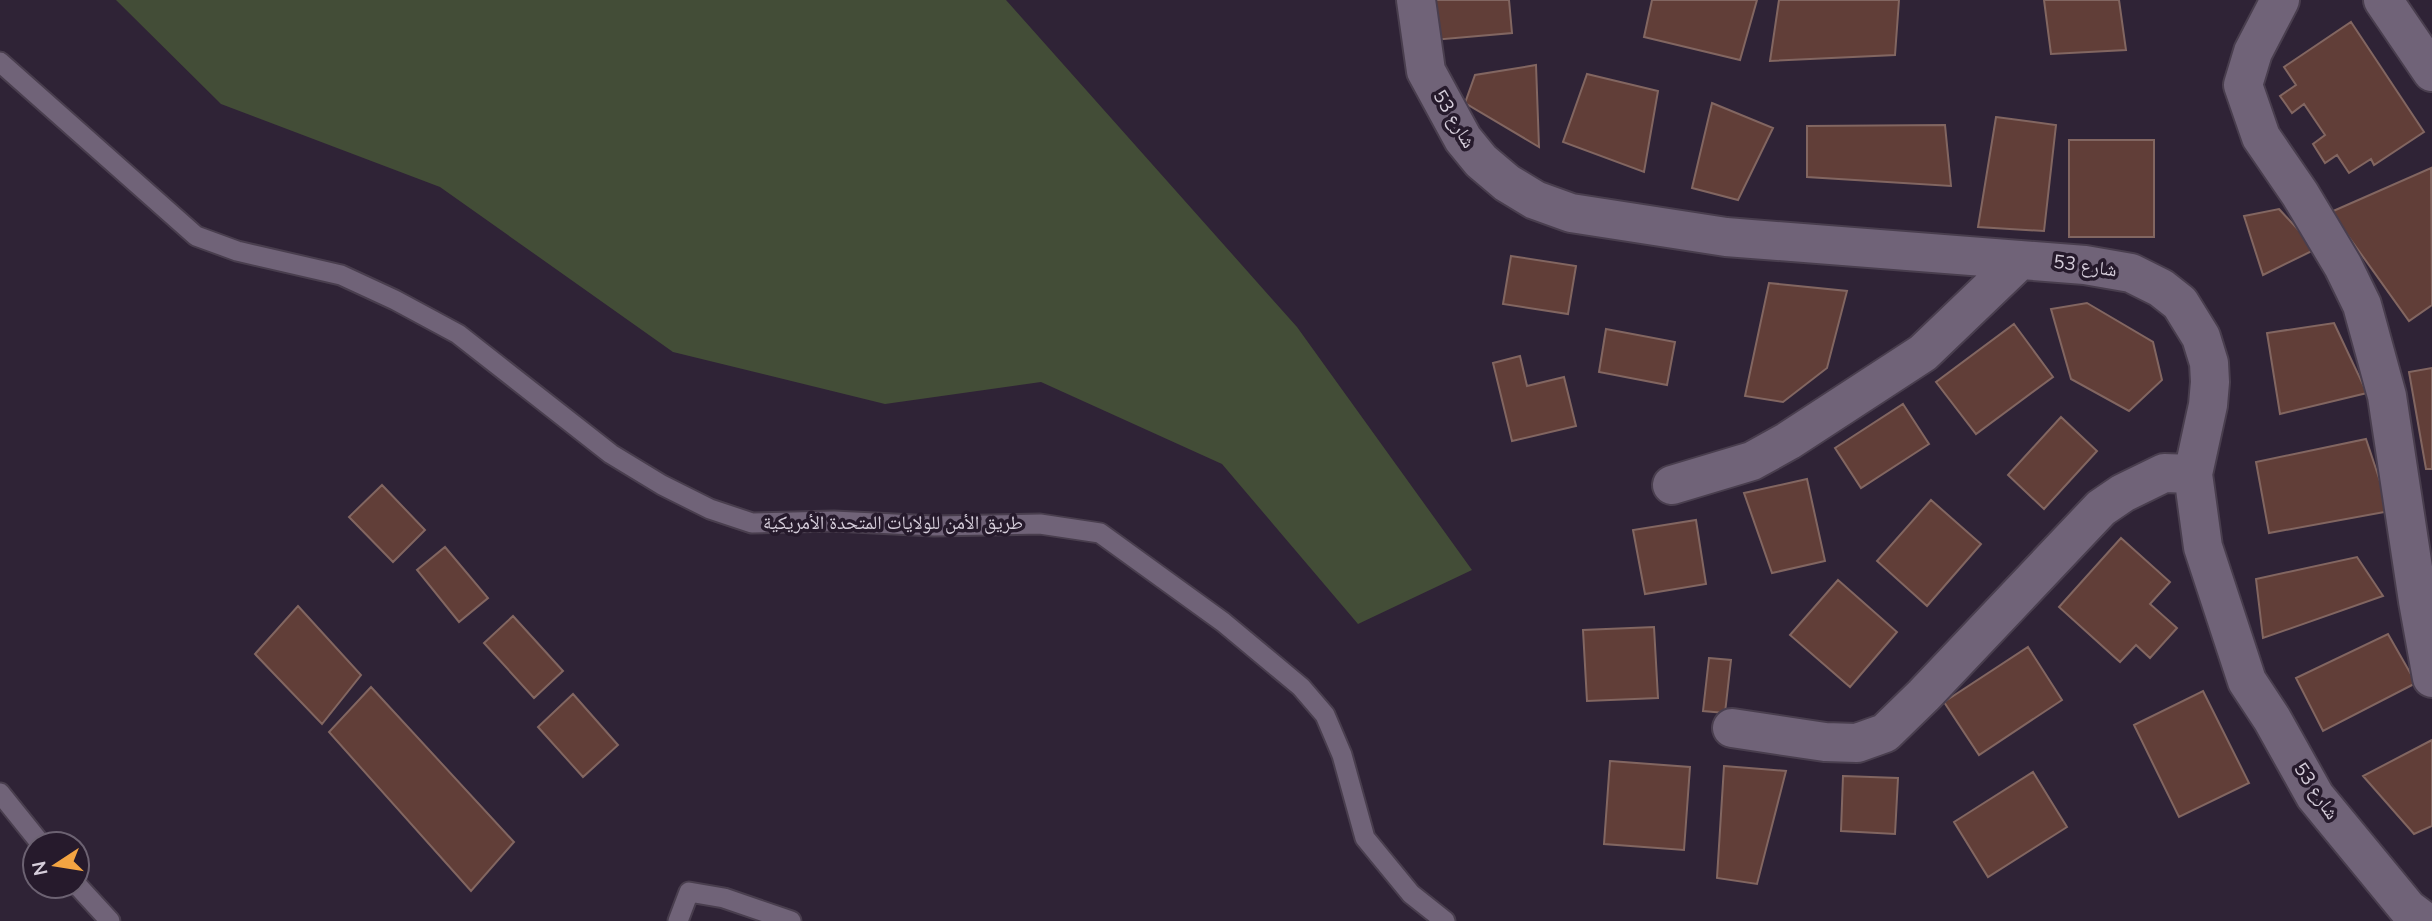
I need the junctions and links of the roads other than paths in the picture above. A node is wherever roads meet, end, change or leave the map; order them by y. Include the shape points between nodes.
1 (1416, 0) edge
2 (2280, 0) edge
3 (2383, 0) edge
4 (0, 62) edge
5 (2432, 72) edge
6 (2020, 260) junction
7 (2193, 474) junction
8 (1672, 485) dead end
9 (2432, 678) edge
10 (1732, 728) dead end
11 (0, 793) edge
12 (30, 830) edge
13 (91, 900) edge
14 (110, 921) edge
15 (678, 921) edge
16 (791, 921) edge
17 (1446, 921) edge
18 (2424, 921) edge

1 - 6 street, شارع 53 via 1426,71 1463,139 1481,161 1535,200 1571,213 1726,237
2 - 9 street via 2253,52 2244,85 2261,137 2343,265 2362,305 2387,396
3 - 5 street
4 - 17 lane, طريق الأمن للولايات المتحدة الأمريكية via 196,236 237,251 341,275 395,300 458,334 611,454 710,509 752,523 1040,524 1100,533 1223,622 1301,687 1325,715 1342,755 1365,838 1411,894
6 - 7 street, شارع 53 via 2131,273 2180,303 2202,337 2210,373
6 - 8 street via 1923,353 1788,441 1752,461
7 - 10 street via 2164,473 2101,508 1885,733 1857,743 1825,743
7 - 18 street, شارع 53 via 2203,547 2247,681 2315,796 2408,909
11 - 12 lane
13 - 14 lane
15 - 16 lane via 689,892 724,898

